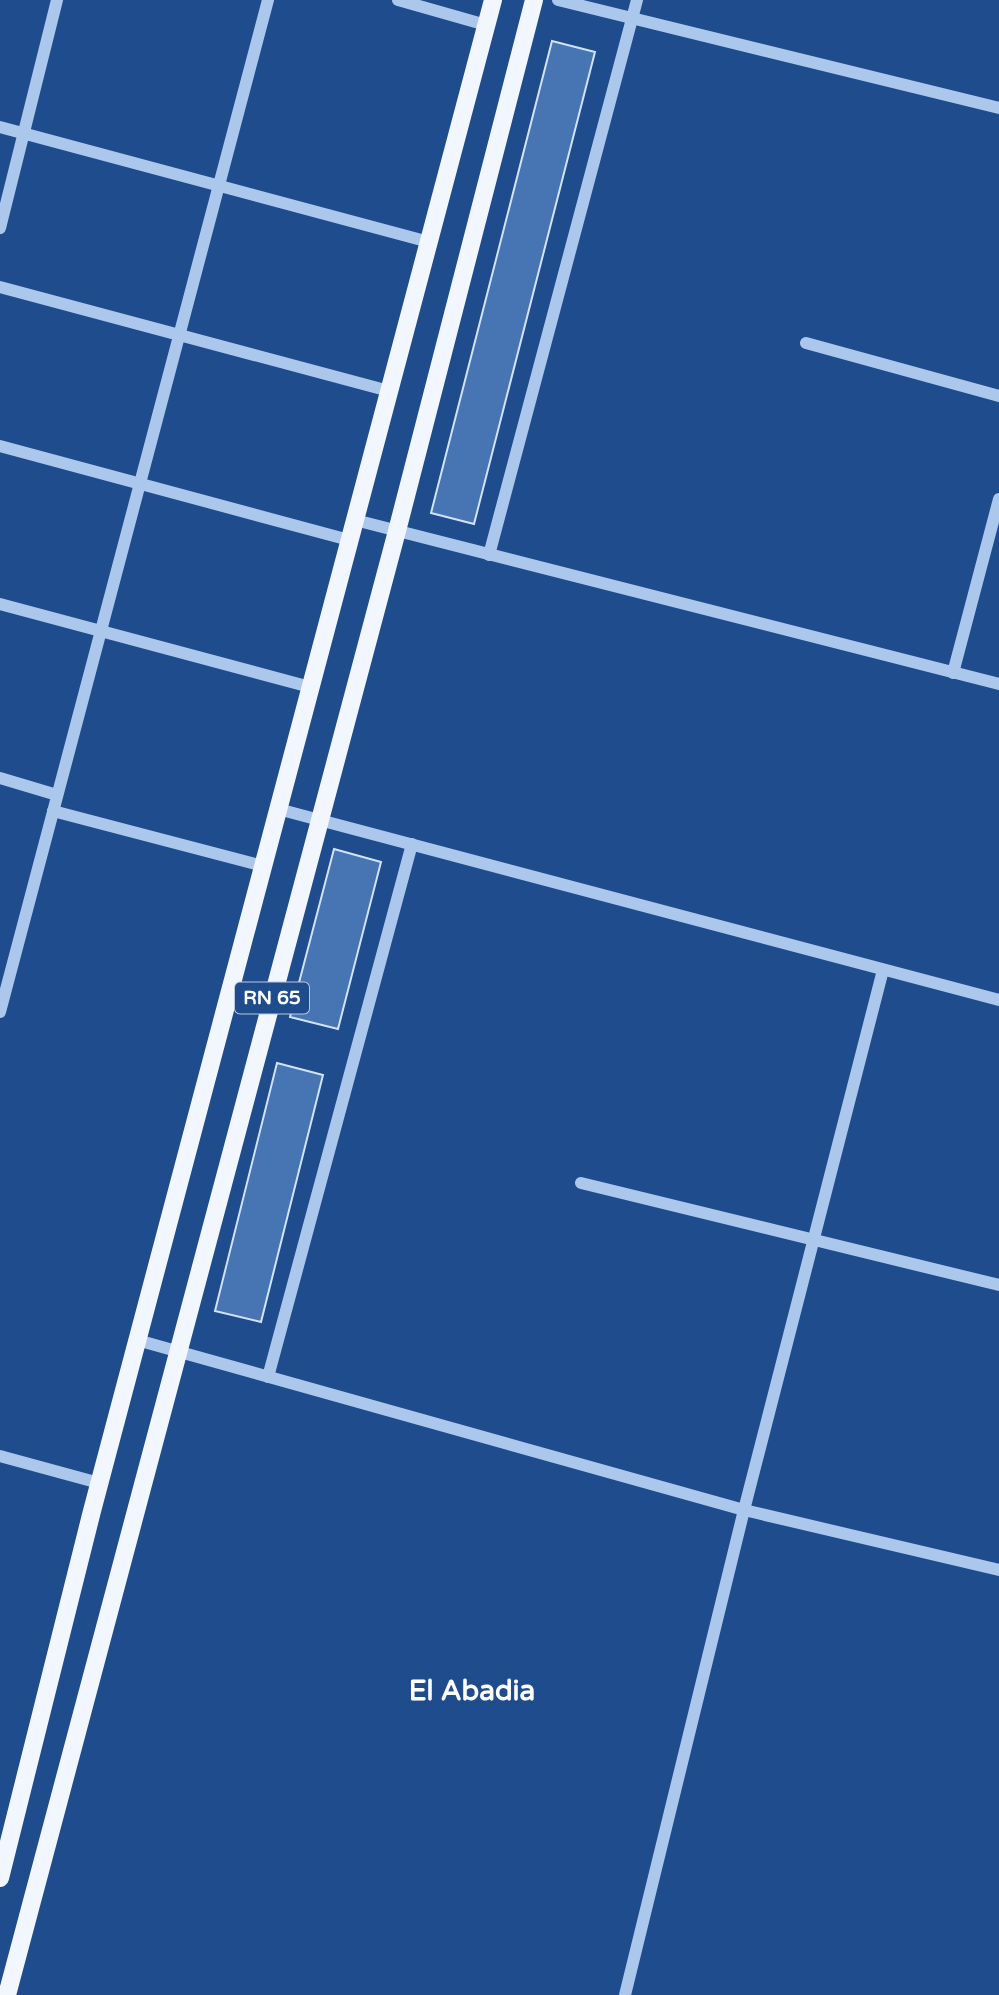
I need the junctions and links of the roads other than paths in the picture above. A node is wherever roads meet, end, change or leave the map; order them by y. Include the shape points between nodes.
1 (57, 0) edge
2 (268, 0) edge
3 (398, 0) edge
4 (493, 0) edge
5 (534, 0) edge
6 (558, 0) edge
7 (637, 0) edge
8 (633, 19) junction
9 (486, 25) junction
10 (999, 108) edge
11 (0, 127) edge
12 (23, 134) junction
13 (219, 186) junction
14 (0, 228) edge
15 (429, 242) junction
16 (0, 286) edge
17 (180, 334) junction
18 (806, 342) dead end
19 (389, 391) junction
20 (999, 396) edge
21 (0, 446) edge
22 (140, 484) junction
23 (999, 499) edge
24 (355, 520) junction
25 (397, 531) junction
26 (349, 540) junction
27 (489, 555) junction
28 (0, 604) edge
29 (101, 632) junction
30 (953, 673) junction
31 (999, 684) edge
32 (310, 687) junction
33 (0, 778) edge
34 (57, 795) junction
35 (278, 809) junction
36 (53, 811) junction
37 (320, 820) junction
38 (412, 844) junction
39 (263, 866) junction
40 (883, 970) junction
41 (999, 1000) edge
42 (0, 1012) edge
43 (581, 1182) dead end
44 (814, 1238) junction
45 (999, 1284) edge
46 (137, 1340) junction
47 (178, 1352) junction
48 (268, 1377) junction
49 (0, 1457) edge
50 (100, 1483) junction
51 (744, 1510) junction
52 (999, 1570) edge
53 (0, 1878) edge
54 (7, 1995) edge
55 (625, 1995) edge

1 - 12 street
2 - 13 street
3 - 9 street
4 - 9 main road, RN 65
5 - 25 main road, RN 65
6 - 8 street
7 - 8 street
8 - 10 street
8 - 27 street
9 - 15 main road, RN 65
11 - 12 street
12 - 13 street
12 - 14 street
13 - 15 street
13 - 17 street
15 - 19 main road, RN 65
16 - 17 street
17 - 19 street
17 - 22 street
18 - 20 street
19 - 24 main road, RN 65
21 - 22 street
22 - 26 street
22 - 29 street
23 - 30 street
24 - 25 street
24 - 26 main road, RN 65
25 - 27 street
25 - 37 main road, RN 65
26 - 32 main road, RN 65
27 - 30 street
28 - 29 street
29 - 32 street
29 - 34 street
30 - 31 street
32 - 35 main road, RN 65
33 - 34 street
34 - 36 street
35 - 37 street
35 - 39 main road, RN 65
36 - 39 street
36 - 42 street
37 - 38 street
37 - 47 main road, RN 65
38 - 40 street
38 - 48 street
39 - 46 main road, RN 65
40 - 41 street
40 - 44 street
43 - 44 street
44 - 45 street
44 - 51 street
46 - 47 street
46 - 50 main road, RN 65
47 - 48 street
47 - 54 main road, RN 65
48 - 51 street
49 - 50 street
50 - 53 main road, RN 65
51 - 52 street
51 - 55 street

